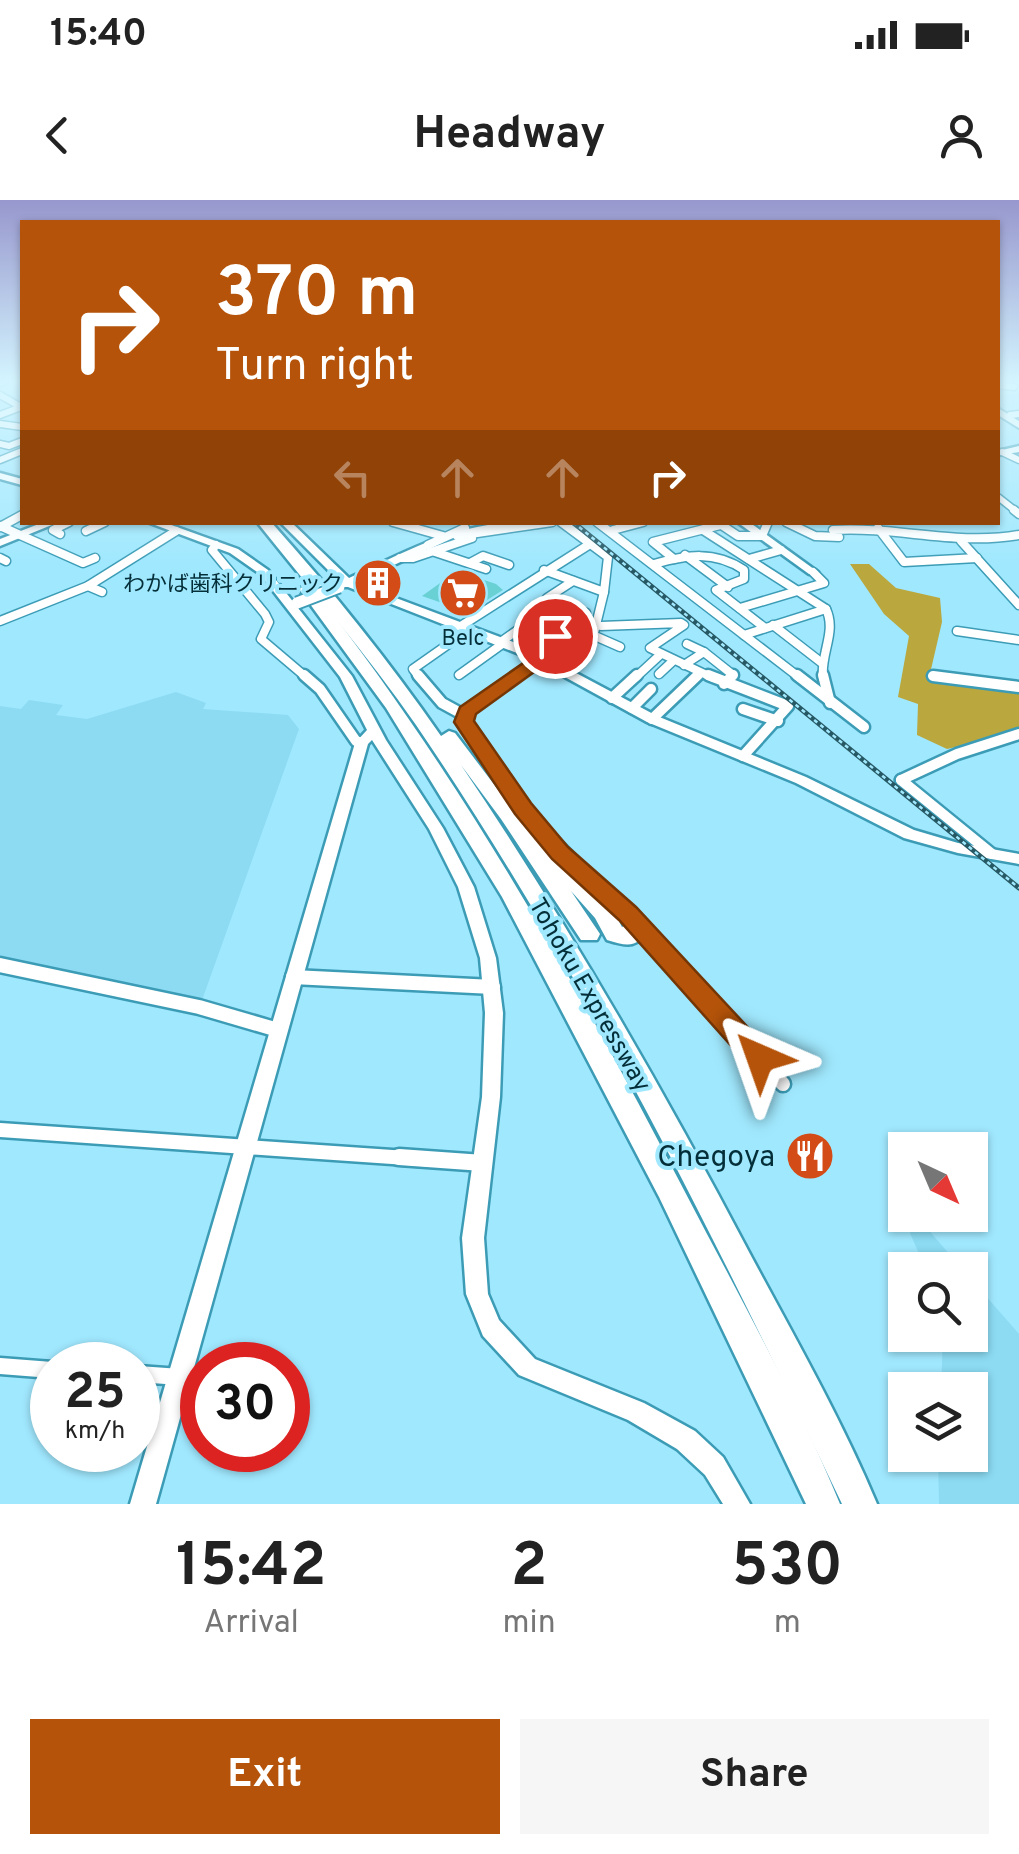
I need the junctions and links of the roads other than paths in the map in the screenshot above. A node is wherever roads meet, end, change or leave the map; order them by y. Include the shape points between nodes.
1 (47, 525) edge
2 (63, 525) edge
3 (99, 525) edge
4 (160, 525) edge
5 (249, 525) edge
6 (266, 525) edge
7 (293, 525) edge
8 (403, 525) edge
9 (508, 525) edge
10 (565, 525) edge
11 (603, 525) edge
12 (632, 525) edge
13 (715, 525) edge
14 (720, 525) edge
15 (746, 525) edge
16 (767, 525) edge
17 (793, 525) edge
18 (0, 526) edge
19 (492, 527) edge
20 (878, 528) junction
21 (612, 530) junction
22 (702, 530) junction
23 (86, 531) dead end
24 (176, 531) junction
25 (60, 534) dead end
26 (1019, 535) edge
27 (21, 536) junction
28 (762, 536) junction
29 (442, 537) junction
30 (962, 541) junction
31 (0, 543) edge
32 (590, 544) junction
33 (216, 545) junction
34 (431, 548) junction
35 (781, 550) junction
36 (685, 555) junction
37 (94, 558) dead end
38 (674, 558) junction
39 (750, 558) junction
40 (977, 558) junction
41 (470, 563) junction
42 (735, 563) junction
43 (654, 564) junction
44 (509, 565) dead end
45 (78, 569) dead end
46 (486, 569) dead end
47 (544, 570) junction
48 (813, 572) joint
49 (100, 579) junction
50 (573, 581) junction
51 (344, 585) junction
52 (88, 586) junction
53 (728, 587) junction
54 (1019, 588) edge
55 (1006, 590) junction
56 (800, 591) junction
57 (102, 592) dead end
58 (604, 592) junction
59 (558, 602) junction
60 (293, 604) junction
61 (1019, 606) edge
62 (740, 608) junction
63 (826, 609) junction
64 (578, 620) junction
65 (0, 621) edge
66 (647, 624) junction
67 (769, 627) junction
68 (466, 628) junction
69 (599, 630) junction
70 (957, 632) dead end
71 (744, 634) junction
72 (629, 636) dead end
73 (1019, 640) edge
74 (503, 641) junction
75 (688, 644) dead end
76 (620, 647) dead end
77 (704, 652) junction
78 (374, 654) junction
79 (662, 654) junction
80 (536, 656) junction
81 (822, 662) junction
82 (679, 663) junction
83 (557, 667) junction
84 (700, 673) junction
85 (659, 674) dead end
86 (459, 675) dead end
87 (934, 676) dead end
88 (724, 684) junction
89 (1019, 687) edge
90 (651, 690) dead end
91 (612, 698) junction
92 (830, 703) junction
93 (632, 708) junction
94 (743, 709) dead end
95 (464, 715) junction
96 (652, 718) junction
97 (778, 720) junction
98 (864, 727) dead end
99 (1019, 734) edge
100 (368, 737) junction
101 (743, 756) junction
102 (508, 814) junction
103 (992, 854) junction
104 (1019, 859) edge
105 (639, 927) junction
106 (589, 934) dead end
107 (0, 965) edge
108 (293, 976) junction
109 (493, 987) junction
110 (278, 1030) junction
111 (784, 1084) dead end
112 (0, 1130) edge
113 (246, 1147) junction
114 (483, 1163) junction
115 (190, 1342) edge
116 (0, 1366) edge
117 (30, 1368) edge
118 (160, 1375) edge
119 (180, 1376) joint
120 (144, 1504) edge
121 (737, 1504) edge
122 (823, 1504) edge
123 (860, 1504) edge

1 - 27 street
2 - 25 street via 53,530
3 - 23 street
4 - 24 street
5 - 122 highway, Tohoku Expressway via 356,654 524,918 678,1204
6 - 78 highway, Tohoku Expressway
7 - 51 street
8 - 29 street
9 - 29 street
10 - 32 street
11 - 21 street
12 - 21 street
13 - 22 street
14 - 28 street via 738,536
15 - 28 street
16 - 28 street
17 - 20 street via 823,538 839,537 833,530
18 - 27 street
19 - 29 street
19 - 34 street
20 - 30 street
20 - 40 street via 904,562
21 - 43 street
22 - 38 street via 653,542
22 - 39 street
24 - 33 street
24 - 49 street
26 - 30 street
27 - 31 street
27 - 37 street via 83,563
28 - 35 street
29 - 34 street
30 - 40 street
32 - 47 street
32 - 58 street via 608,557
33 - 60 street via 260,568
33 - 100 street via 212,550 266,613 270,622 261,639 320,689 356,742
34 - 41 street
34 - 51 street
35 - 39 street
35 - 48 street
36 - 38 street
36 - 42 street via 712,553
36 - 53 street
38 - 43 street
39 - 42 street
39 - 56 street
40 - 55 street
41 - 44 street via 482,556
41 - 46 street
42 - 53 street via 744,579
43 - 71 street
45 - 49 street
47 - 50 street
47 - 68 street
48 - 56 street via 824,583
49 - 52 street
50 - 58 street
50 - 59 street via 547,598
51 - 60 street, bridge
51 - 68 street
52 - 57 street
52 - 65 street
53 - 62 street via 716,590
54 - 55 street
55 - 61 street
56 - 62 street
56 - 63 street
58 - 69 street
59 - 64 street via 586,613
59 - 74 street
60 - 100 street via 334,658
62 - 67 street
63 - 67 street
63 - 81 street via 832,617
64 - 69 street
64 - 80 street
66 - 69 street
66 - 72 street
66 - 79 street via 684,625 650,648
67 - 71 street
67 - 81 street
68 - 74 street
68 - 95 street via 413,670 451,712
69 - 76 street
69 - 83 street
70 - 73 street
71 - 92 street
74 - 80 street
74 - 86 street
75 - 77 street
77 - 82 street
77 - 88 street via 733,674
78 - 102 highway
78 - 123 highway, Tohoku Expressway via 485,813 608,1020 726,1235
79 - 82 street
79 - 91 street
80 - 83 street
80 - 95 street
81 - 92 street
82 - 84 street
82 - 85 street
83 - 91 street
84 - 88 street
84 - 96 street
87 - 89 street
88 - 97 street via 788,706
90 - 93 street
91 - 93 street
92 - 98 street
93 - 96 street
94 - 97 street
95 - 105 street via 534,823
96 - 101 street
97 - 101 street
99 - 103 street via 901,780
100 - 108 street
100 - 109 street via 442,838 482,933
101 - 103 street via 909,834
102 - 105 highway via 585,891 615,934 630,938
102 - 106 highway
103 - 104 street
105 - 111 street
107 - 110 street
108 - 109 street
108 - 110 street
109 - 114 street
110 - 113 street
112 - 113 street
113 - 114 street
113 - 115 street
114 - 121 street via 474,1275 483,1311 502,1343 527,1367 636,1411 686,1440 714,1466
116 - 117 street
118 - 119 street
119 - 120 street

